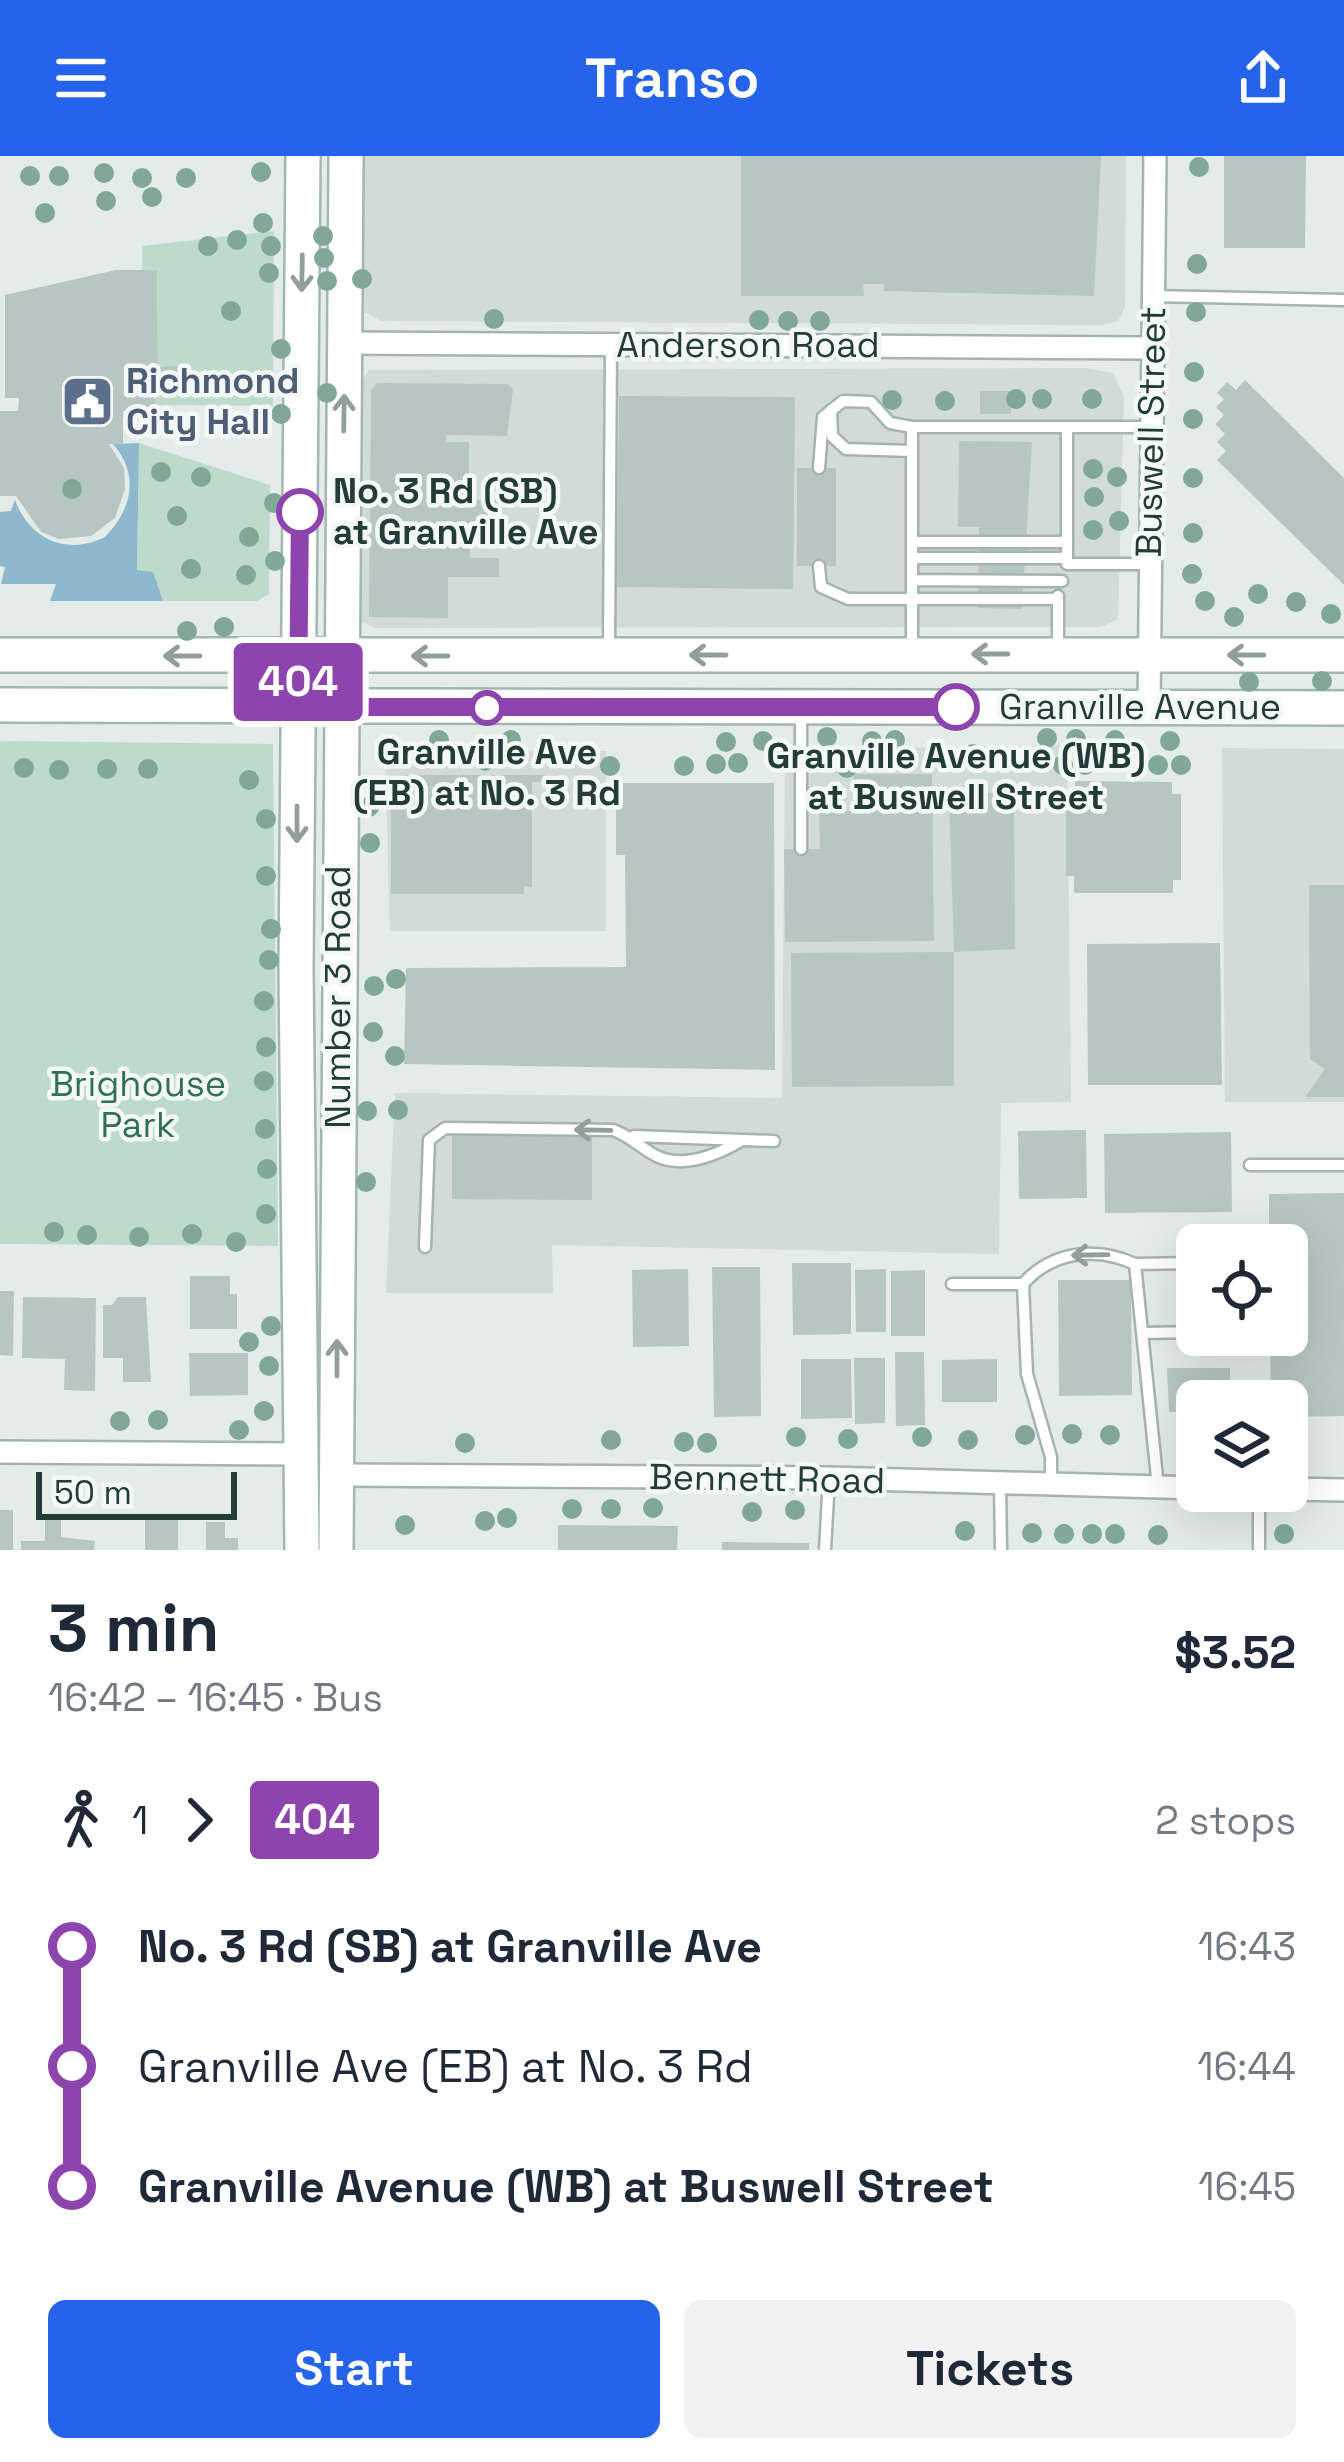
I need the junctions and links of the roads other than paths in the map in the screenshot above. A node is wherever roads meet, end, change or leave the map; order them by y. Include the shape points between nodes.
1 (303, 156) edge
2 (346, 156) edge
3 (1156, 156) edge
4 (1152, 296) junction
5 (1344, 300) edge
6 (346, 344) junction
7 (611, 345) junction
8 (1151, 348) junction
9 (832, 407) junction
10 (912, 427) junction
11 (1067, 427) junction
12 (1150, 427) junction
13 (912, 451) junction
14 (819, 468) dead end
15 (912, 542) junction
16 (1067, 542) junction
17 (912, 558) junction
18 (1067, 561) junction
19 (1149, 564) junction
20 (819, 566) dead end
21 (912, 580) junction
22 (1062, 581) junction
23 (913, 598) junction
24 (1058, 599) junction
25 (912, 654) junction
26 (0, 655) edge
27 (1058, 655) junction
28 (1149, 655) junction
29 (1344, 655) edge
30 (299, 656) junction
31 (340, 656) junction
32 (608, 656) junction
33 (0, 705) edge
34 (298, 707) junction
35 (339, 707) junction
36 (801, 707) junction
37 (1149, 708) junction
38 (1344, 708) edge
39 (801, 849) dead end
40 (633, 1136) junction
41 (774, 1141) dead end
42 (740, 1142) junction
43 (1250, 1165) dead end
44 (1344, 1165) edge
45 (424, 1247) dead end
46 (1176, 1263) edge
47 (1136, 1264) junction
48 (952, 1284) dead end
49 (1023, 1284) junction
50 (1176, 1332) edge
51 (1142, 1333) junction
52 (302, 1443) junction
53 (0, 1452) edge
54 (337, 1474) junction
55 (829, 1478) junction
56 (1000, 1484) junction
57 (1052, 1484) junction
58 (1158, 1487) junction
59 (1176, 1487) edge
60 (1308, 1489) edge
61 (1344, 1490) edge
62 (1258, 1512) edge
63 (302, 1550) edge
64 (336, 1550) edge
65 (825, 1550) edge
66 (1001, 1550) edge
67 (1259, 1550) edge

1 -> 30 main road, Number 3 Road
2 - 6 main road, Number 3 Road
3 - 4 street, Buswell Street
4 - 5 lane
4 - 8 street, Buswell Street
6 - 7 street, Anderson Road
31 -> 6 main road, Number 3 Road
7 - 8 street, Anderson Road
7 - 32 lane
8 - 12 street, Buswell Street
9 - 10 lane via 872,401 890,423
9 - 13 lane via 838,445
9 - 14 lane via 819,431
10 - 11 lane
10 - 13 lane
11 - 12 lane
11 - 16 lane
12 - 19 street, Buswell Street
13 - 15 lane
15 - 16 lane
15 - 17 lane
16 - 18 lane
17 - 18 lane
17 - 21 lane
18 - 19 lane
18 - 22 lane
19 - 28 street, Buswell Street
20 - 23 lane via 821,587 832,595
21 - 22 lane
21 - 23 lane
22 - 24 lane
23 - 24 lane
23 - 25 lane
24 - 27 lane
27 -> 25 main road, Granville Avenue
25 -> 32 main road, Granville Avenue
30 -> 26 main road, Granville Avenue
27 - 28 main road, Granville Avenue
29 -> 28 main road, Granville Avenue
28 - 37 street, Buswell Street
30 - 31 main road, Granville Avenue
30 - 34 main road, Number 3 Road
32 -> 31 main road, Granville Avenue
31 - 35 main road, Number 3 Road
33 - 34 main road, Granville Avenue
34 - 35 main road, Granville Avenue
34 -> 52 main road, Number 3 Road
35 - 36 main road, Granville Avenue
54 -> 35 main road, Number 3 Road
36 - 37 main road, Granville Avenue
36 - 39 lane
37 - 38 main road, Granville Avenue
40 - 42 lane
40 - 42 lane via 662,1159 711,1157
40 -> 45 lane via 446,1128 429,1140
41 - 42 lane
43 - 44 lane
46 - 47 lane
47 -> 49 lane via 1107,1254 1067,1256
47 - 51 lane
48 - 49 lane
49 - 57 lane via 1022,1331
50 - 51 lane
51 - 58 lane
52 - 53 street
52 - 54 main road
52 - 63 main road, Number 3 Road
54 - 55 street, Bennett Road
54 - 64 main road, Number 3 Road
55 - 56 street, Bennett Road
55 - 65 lane
56 - 57 street, Bennett Road
56 - 66 lane
57 - 58 street, Bennett Road
58 - 59 street, Bennett Road
60 - 61 street
62 - 67 lane

